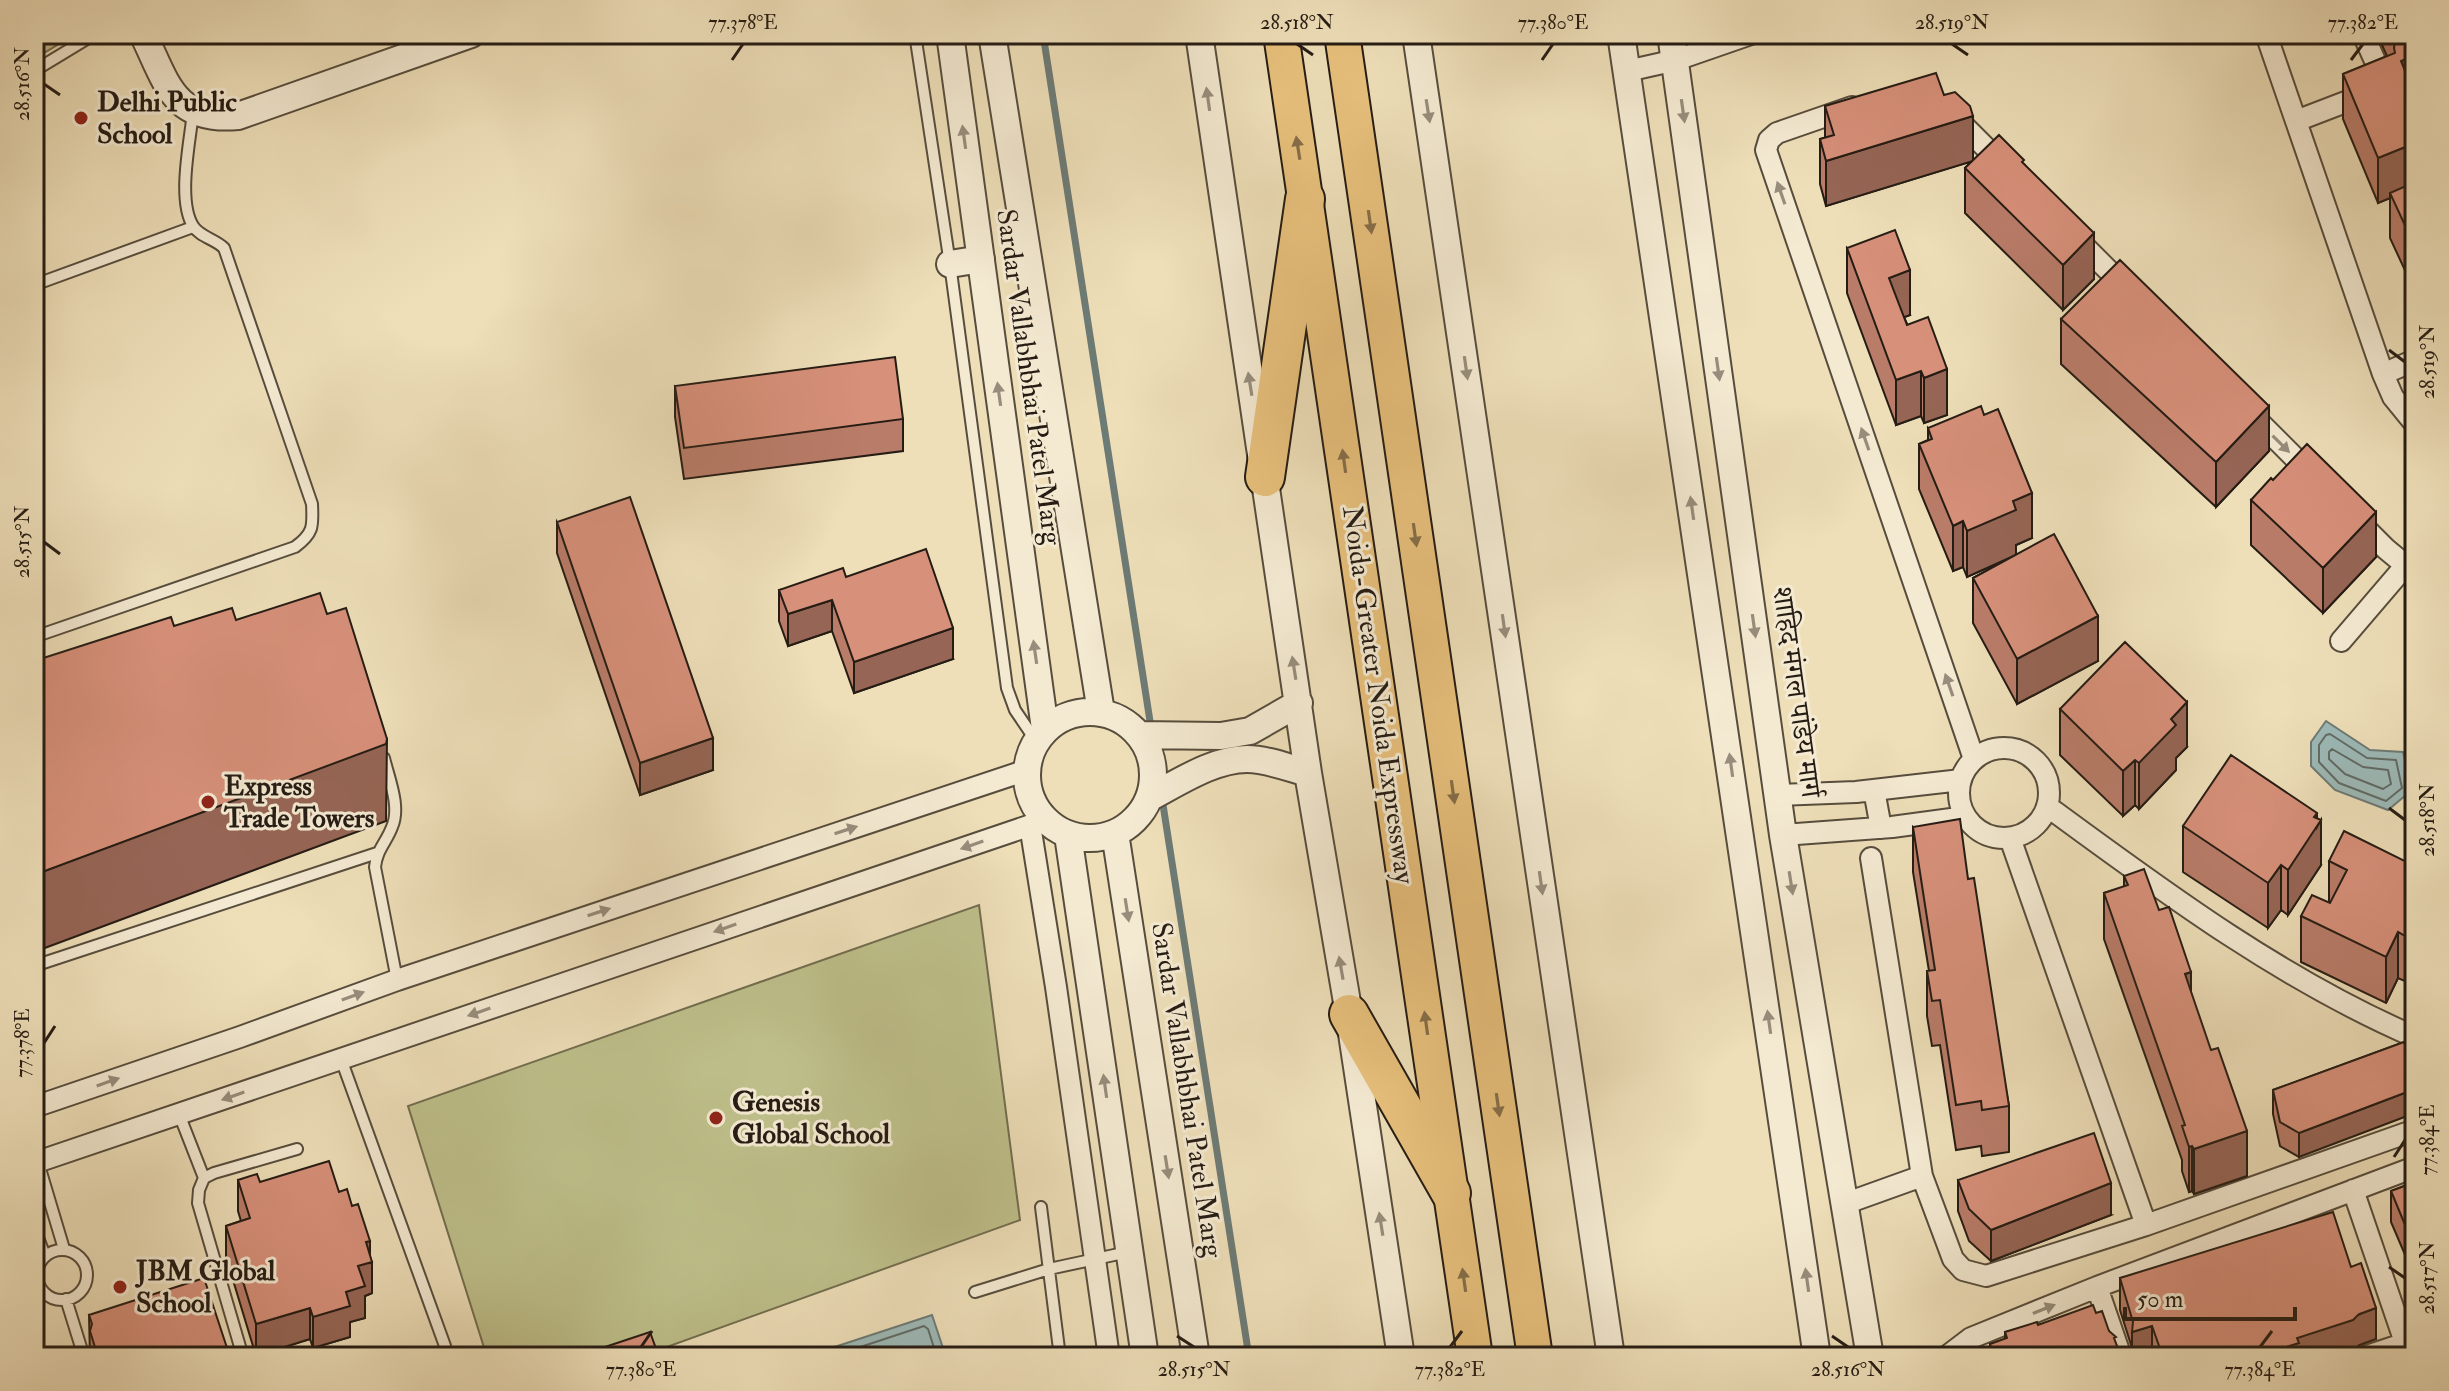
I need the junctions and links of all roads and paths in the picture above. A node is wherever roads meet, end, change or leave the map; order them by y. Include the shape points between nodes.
1 (95, 34) edge
2 (143, 34) edge
3 (471, 34) edge
4 (915, 34) edge
5 (950, 34) edge
6 (992, 34) edge
7 (1199, 34) edge
8 (1281, 34) edge
9 (1342, 34) edge
10 (1416, 34) edge
11 (1621, 34) edge
12 (1751, 34) edge
13 (2266, 34) edge
14 (2363, 34) edge
15 (1673, 47) edge
16 (34, 71) edge
17 (1627, 71) junction
18 (1874, 99) edge
19 (1938, 101) edge
20 (193, 112) junction
21 (2296, 121) junction
22 (2016, 178) edge
23 (1305, 199) junction
24 (2060, 223) edge
25 (193, 227) junction
26 (981, 259) junction
27 (950, 264) junction
28 (34, 285) edge
29 (2139, 301) edge
30 (2415, 360) edge
31 (2383, 374) junction
32 (2240, 403) edge
33 (2415, 424) edge
34 (1265, 477) junction
35 (2410, 569) edge
36 (34, 637) edge
37 (2341, 641) dead end
38 (1299, 703) junction
39 (1101, 712) junction
40 (1040, 735) junction
41 (1139, 735) junction
42 (381, 746) edge
43 (1974, 759) junction
44 (1027, 770) junction
45 (1308, 773) junction
46 (1961, 780) junction
47 (1874, 790) junction
48 (1777, 795) junction
49 (1149, 798) junction
50 (2047, 806) junction
51 (1966, 817) junction
52 (1038, 822) junction
53 (1881, 828) junction
54 (1115, 833) junction
55 (1068, 835) junction
56 (1783, 835) junction
57 (2010, 838) junction
58 (377, 853) junction
59 (1871, 858) dead end
60 (34, 966) edge
61 (397, 980) junction
62 (1349, 1014) junction
63 (2415, 1037) edge
64 (341, 1059) junction
65 (34, 1107) edge
66 (179, 1114) junction
67 (2415, 1130) edge
68 (297, 1149) dead end
69 (36, 1163) edge
70 (2415, 1167) edge
71 (1922, 1176) junction
72 (204, 1178) junction
73 (2353, 1190) junction
74 (1451, 1193) junction
75 (1844, 1204) junction
76 (1041, 1207) dead end
77 (2146, 1225) junction
78 (34, 1227) edge
79 (64, 1249) junction
80 (1130, 1252) junction
81 (45, 1256) junction
82 (1095, 1260) junction
83 (1049, 1269) junction
84 (36, 1284) edge
85 (2097, 1287) junction
86 (975, 1292) dead end
87 (66, 1299) junction
88 (445, 1346) dead end
89 (2410, 1347) edge
90 (1974, 1348) edge
91 (84, 1357) edge
92 (243, 1357) edge
93 (1060, 1357) edge
94 (1109, 1357) edge
95 (1145, 1357) edge
96 (1196, 1357) edge
97 (1401, 1357) edge
98 (1475, 1357) edge
99 (1535, 1357) edge
100 (1611, 1357) edge
101 (1817, 1357) edge
102 (1870, 1357) edge
103 (1946, 1357) edge
104 (2121, 1357) edge
105 (2364, 1357) edge

1 - 16 lane
2 - 20 street via 173,94
3 - 20 street via 238,116
4 - 27 lane
26 -> 5 street, Sardar Vallabhbhai Patel Marg
6 - 39 street, Sardar Vallabhbhai Patel Marg
34 -> 7 street
23 -> 8 highway, Noida-Greater Noida Expressway
9 -> 99 highway
10 -> 100 street
11 - 17 street
12 - 15 street
13 - 21 street
14 - 21 street via 2384,81 2382,88
15 - 17 street
15 -> 48 street, शाहिद मंगल पांडेय मार्ग
101 -> 17 street
43 -> 18 street via 1766,150 1777,133
19 - 22 street
20 - 25 lane via 185,201
21 - 31 street
23 - 34 highway
74 -> 23 highway, Noida-Greater Noida Expressway
24 - 29 street
25 - 28 lane
25 - 36 lane via 224,248 312,504 313,526 295,547
26 - 27 street
40 -> 26 street, Sardar Vallabhbhai Patel Marg
27 - 40 lane via 1007,688 1015,710
30 - 31 street
31 - 33 street
32 -> 35 street
38 -> 34 street
35 - 37 street
38 - 41 street via 1250,731
38 - 45 street
39 - 40 street via 1071,714
39 - 41 street
40 - 44 street, Sardar Vallabhbhai Patel Marg
41 - 49 street via 1150,755
42 - 58 lane via 395,804 394,823
43 - 46 street
43 - 50 street via 1997,749 2023,753 2042,769
44 - 52 street
61 -> 44 street
45 - 49 street via 1255,760 1226,762
62 -> 45 street
46 - 47 street
46 - 51 street
47 - 48 street
47 - 53 street
48 - 56 street, शाहिद मंगल पांडेय मार्ग
49 - 54 street via 1135,819
50 - 57 street via 2033,827
50 - 63 street via 2260,955
51 - 53 street
51 - 57 street via 1985,834
52 - 55 street
52 -> 64 street
52 - 82 street
53 - 56 street
54 - 55 street via 1092,838
54 -> 96 street, Sardar Vallabhbhai Patel Marg
80 -> 55 street
56 -> 75 street, शाहिद मंगल पांडेय मार्ग
57 - 77 street
58 - 60 lane
58 - 61 lane via 377,880
59 - 71 street
65 -> 61 street
62 - 74 highway
97 -> 62 street
64 -> 66 street
64 - 88 lane
66 - 69 street
66 - 72 lane
67 - 77 street
68 - 72 lane
69 - 79 lane
70 - 73 street
71 - 75 street
71 - 77 street via 1953,1259 1974,1274 1986,1276
72 - 92 lane via 198,1203
73 - 85 street
73 - 89 street
98 -> 74 highway, Noida-Greater Noida Expressway
75 - 102 street, शाहिद मंगल पांडेय मार्ग
76 - 83 lane
78 - 81 lane
79 - 81 lane
79 - 87 lane via 81,1257 88,1274 82,1291
80 - 82 lane
80 - 95 street
81 - 84 lane
82 - 83 lane
82 - 94 street
83 - 86 lane
83 - 93 lane
84 - 87 lane via 50,1296
90 -> 85 street
85 - 104 street
87 - 91 lane
89 - 105 street
90 - 103 street

